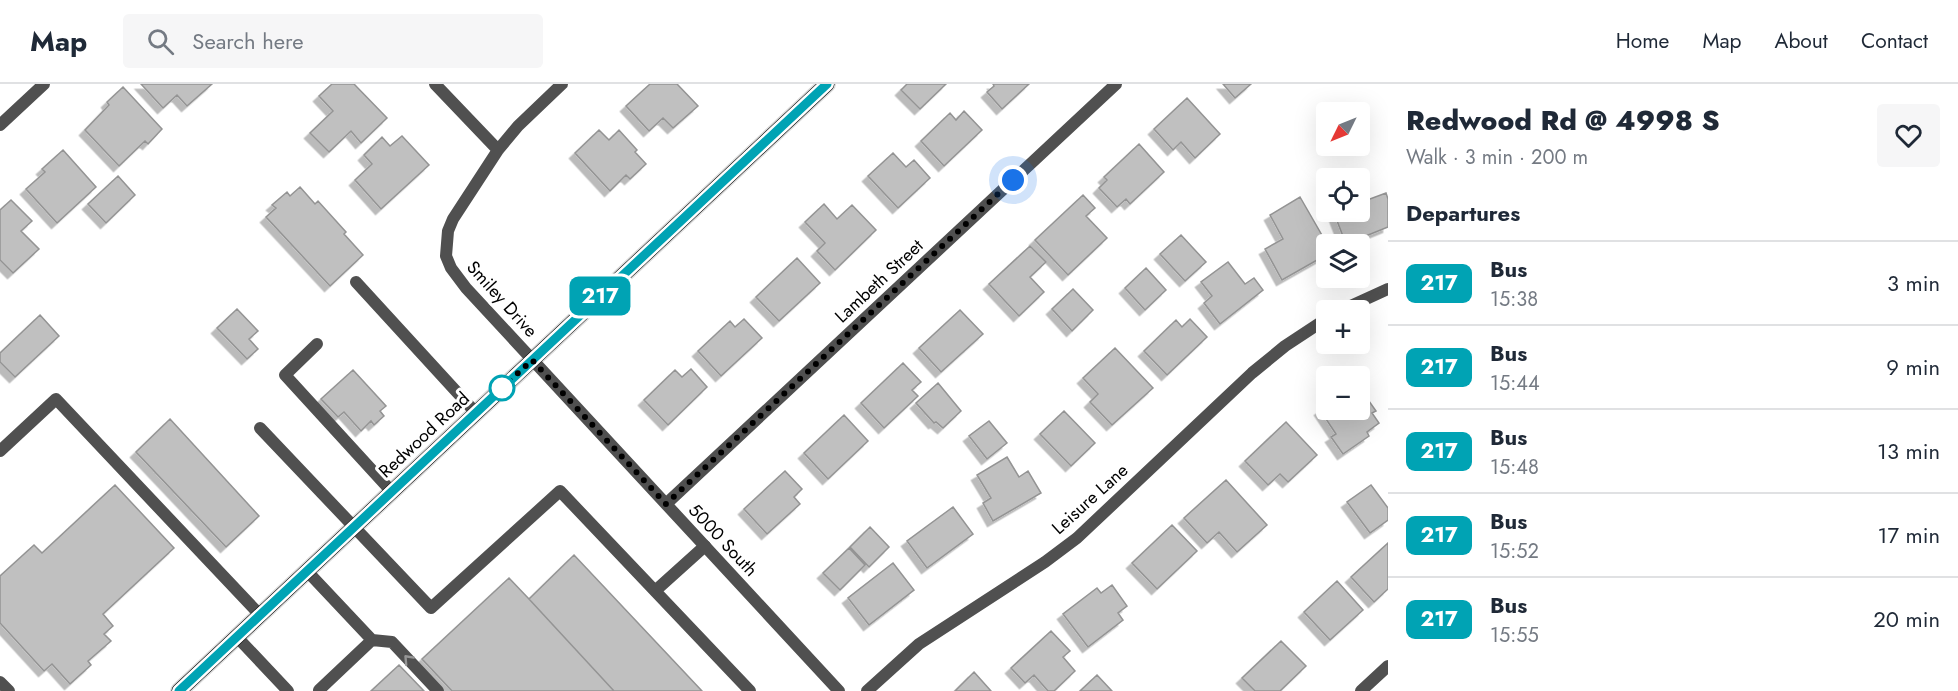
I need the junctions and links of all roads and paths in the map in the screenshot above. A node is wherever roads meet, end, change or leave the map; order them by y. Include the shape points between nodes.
1 (44, 84) edge
2 (435, 84) edge
3 (562, 84) edge
4 (827, 84) edge
5 (1116, 84) edge
6 (1, 121) edge
7 (498, 150) junction
8 (356, 282) dead end
9 (1388, 289) edge
10 (1364, 300) edge
11 (1316, 326) edge
12 (317, 344) dead end
13 (532, 360) junction
14 (476, 413) junction
15 (260, 428) dead end
16 (0, 451) edge
17 (392, 492) junction
18 (666, 504) junction
19 (354, 527) junction
20 (705, 546) junction
21 (307, 571) junction
22 (654, 591) junction
23 (260, 615) junction
24 (237, 637) junction
25 (372, 640) junction
26 (1388, 666) edge
27 (0, 682) edge
28 (320, 690) edge
29 (9, 691) edge
30 (179, 691) edge
31 (288, 691) edge
32 (438, 691) edge
33 (750, 691) edge
34 (839, 691) edge
35 (867, 691) edge
36 (1361, 691) edge

1 - 6 street
2 - 7 street
3 - 7 street, Smiley Drive
4 - 13 main road, Redwood Road
5 - 18 street, Lambeth Street
7 - 13 street, Smiley Drive via 453,219 447,237 447,256 457,279
8 - 14 street
9 - 10 street
11 - 35 street, Leisure Lane via 1252,373 1077,538 919,644
12 - 17 street via 285,375
13 - 14 main road, Redwood Road
13 - 18 street, 5000 South
14 - 17 main road, Redwood Road
15 - 19 street
16 - 23 street via 56,399
17 - 19 main road, Redwood Road
18 - 20 street, 5000 South
19 - 21 main road, Redwood Road
19 - 22 street via 431,608 560,491
20 - 22 street
20 - 34 street, 5000 South
21 - 23 main road, Redwood Road
21 - 25 street
22 - 33 street
23 - 24 main road, Redwood Road
24 - 30 main road, Redwood Road
24 - 31 street
25 - 28 street
32 -> 25 street via 392,642
26 - 36 street
27 - 29 street

